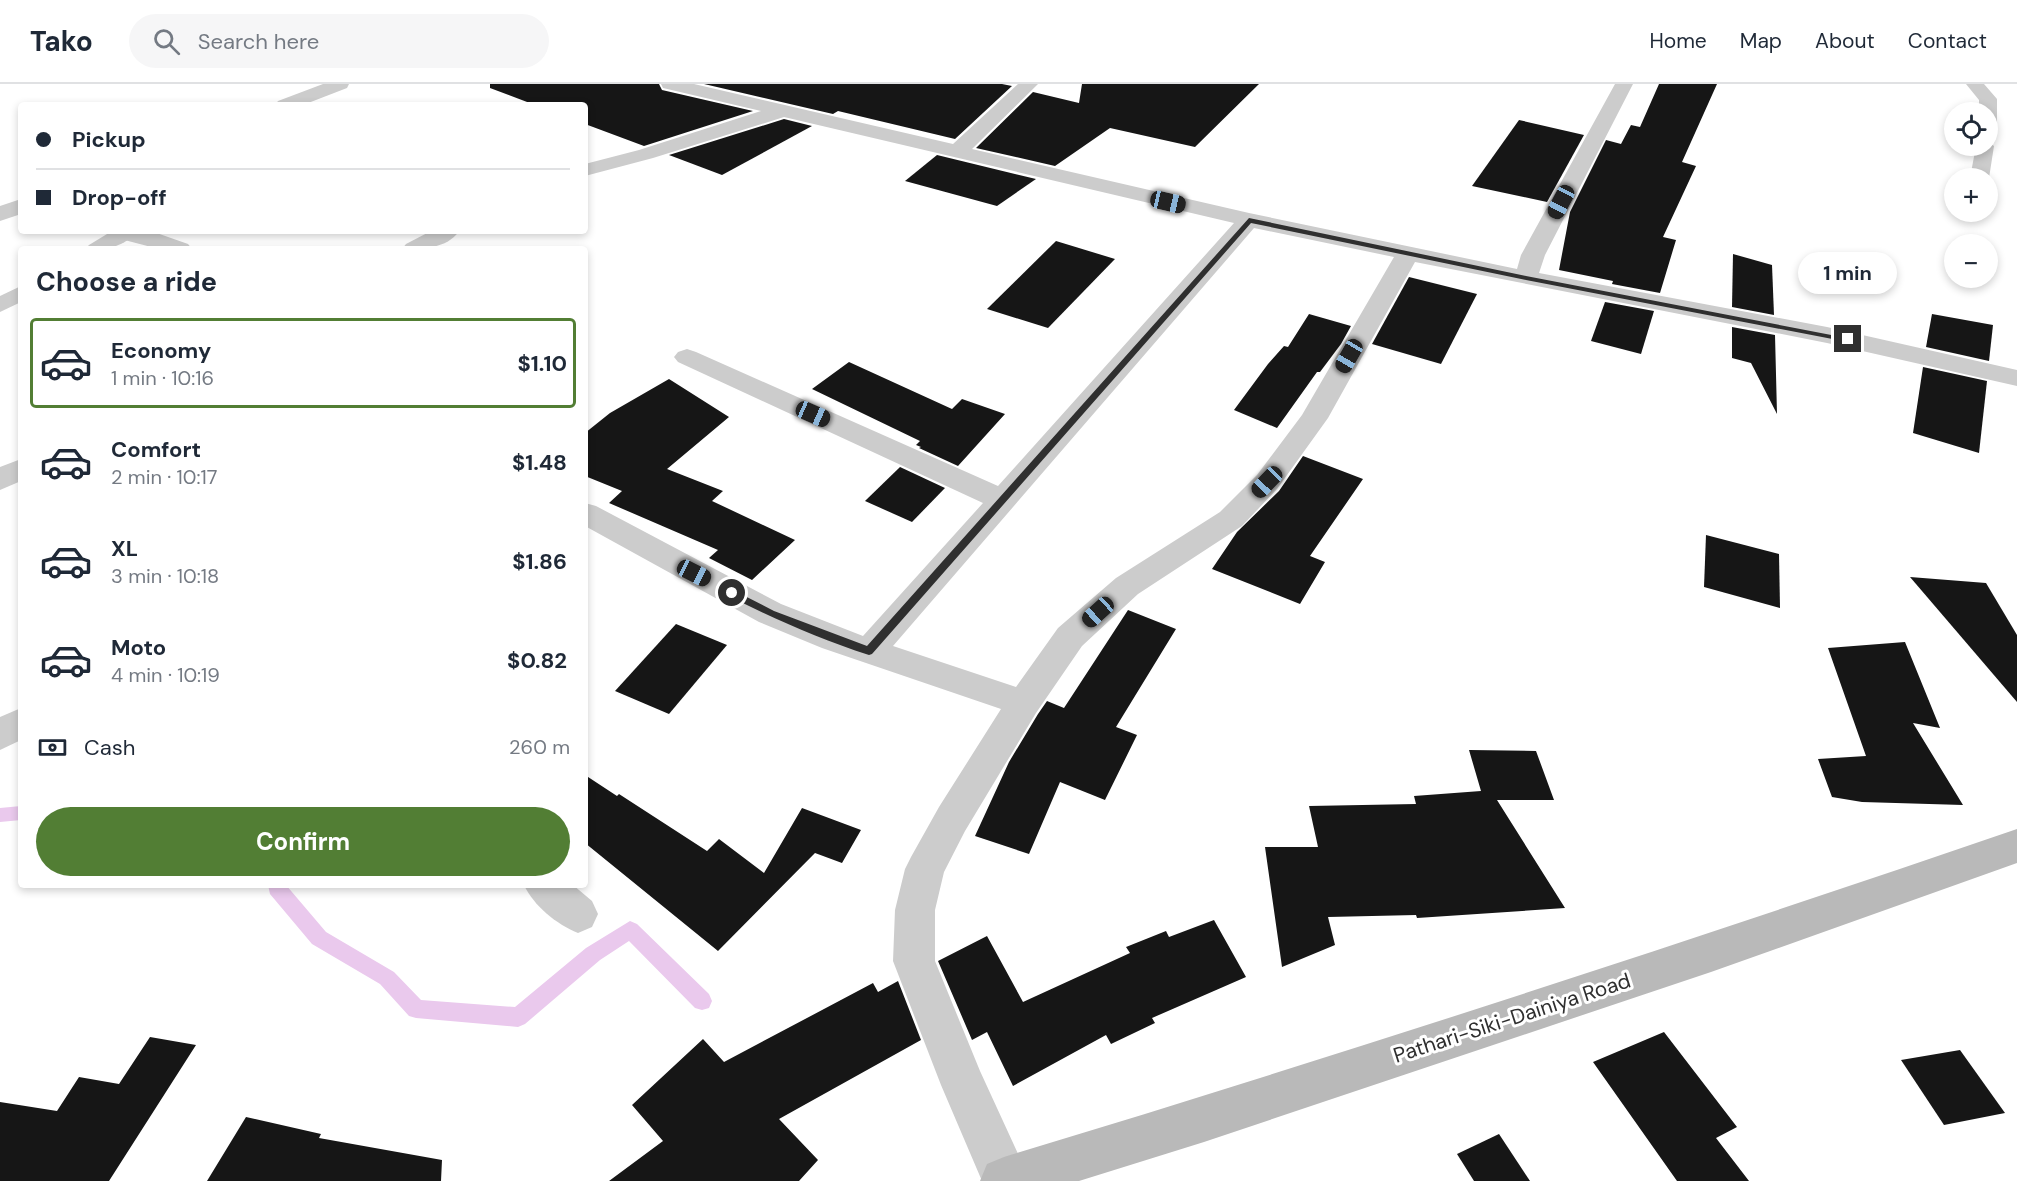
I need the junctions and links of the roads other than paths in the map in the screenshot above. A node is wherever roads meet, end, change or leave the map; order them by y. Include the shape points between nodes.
1 (340, 84) edge
2 (670, 84) edge
3 (1029, 84) edge
4 (1624, 84) edge
5 (1975, 84) edge
6 (762, 88) dead end
7 (737, 100) junction
8 (293, 102) edge
9 (1988, 102) edge
10 (782, 111) junction
11 (957, 152) junction
12 (588, 169) edge
13 (1249, 220) junction
14 (118, 234) edge
15 (131, 234) edge
16 (442, 234) edge
17 (100, 246) edge
18 (172, 246) edge
19 (420, 246) edge
20 (1408, 254) junction
21 (1526, 278) junction
22 (18, 295) edge
23 (0, 305) edge
24 (687, 357) dead end
25 (2017, 378) edge
26 (18, 470) edge
27 (0, 480) edge
28 (1003, 500) junction
29 (588, 515) edge
30 (869, 651) junction
31 (1024, 703) junction
32 (18, 724) edge
33 (0, 735) edge
34 (2017, 846) edge
35 (548, 888) edge
36 (578, 914) dead end
37 (1005, 1180) edge

1 - 8 street
2 - 7 street
3 - 11 street
4 - 21 street via 1533,255
5 - 9 lane
6 - 7 street
7 - 10 street
10 - 11 street
10 - 12 street
11 - 13 street
13 - 20 street
13 - 28 street
14 - 17 lane
15 - 18 street
16 - 19 street
20 - 21 street
20 - 31 street via 1314,418 1267,482 1231,519 1127,586 1070,637
21 - 25 street via 1827,335
22 - 23 lane
24 - 28 street
26 - 27 street
28 - 30 street
29 - 30 street via 770,613
30 - 31 street
31 - 37 street via 925,868 915,910 914,961
32 - 33 street
34 - 37 main road, Pathari-Siki-Dainiya Road via 1711,953
35 - 36 street

